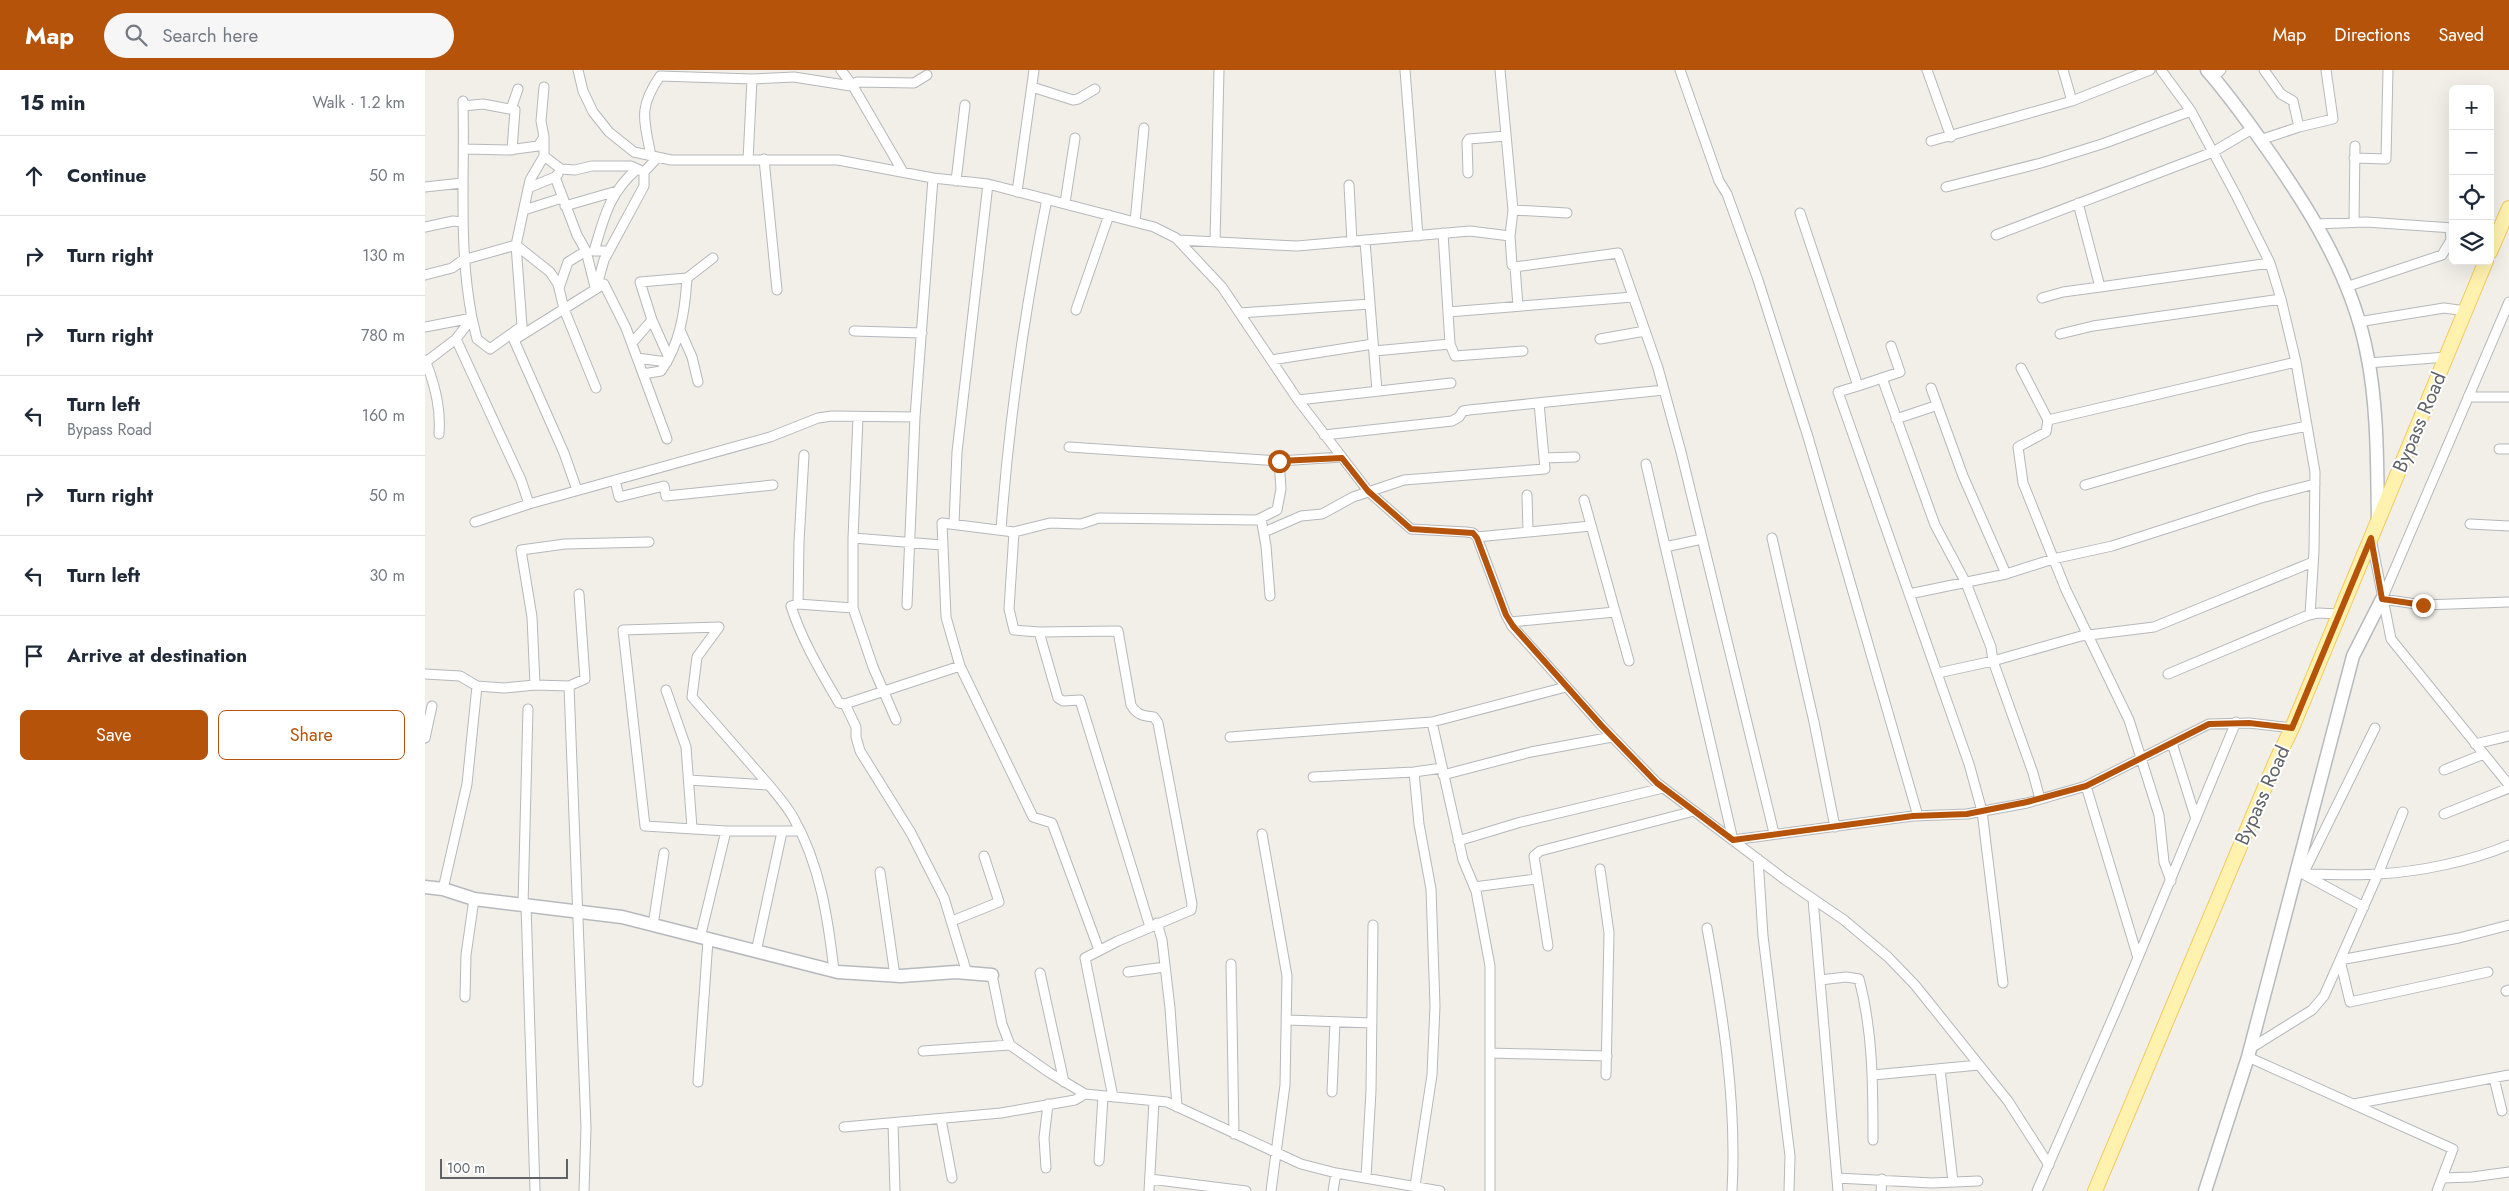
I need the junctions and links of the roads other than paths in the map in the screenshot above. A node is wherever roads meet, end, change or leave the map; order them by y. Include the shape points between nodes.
1 (578, 70) edge
2 (841, 70) edge
3 (1034, 70) edge
4 (1219, 70) edge
5 (1405, 70) edge
6 (1500, 70) edge
7 (1680, 70) edge
8 (1927, 70) edge
9 (2063, 70) edge
10 (2151, 70) edge
11 (2161, 70) edge
12 (2264, 70) edge
13 (2326, 70) edge
14 (2388, 70) edge
15 (2214, 72) edge
16 (927, 75) dead end
17 (751, 79) junction
18 (852, 85) junction
19 (544, 87) dead end
20 (1032, 87) junction
21 (518, 89) dead end
22 (1095, 89) dead end
23 (2072, 101) junction
24 (965, 105) dead end
25 (511, 109) junction
26 (2191, 111) junction
27 (2299, 127) junction
28 (1144, 128) dead end
29 (2252, 129) junction
30 (1506, 136) junction
31 (544, 137) junction
32 (1951, 137) junction
33 (1075, 138) dead end
34 (2260, 140) junction
35 (1931, 141) dead end
36 (2355, 146) dead end
37 (464, 149) junction
38 (512, 150) junction
39 (2213, 152) junction
40 (544, 156) junction
41 (654, 156) junction
42 (2354, 158) junction
43 (764, 159) junction
44 (748, 160) junction
45 (561, 169) junction
46 (641, 171) junction
47 (903, 172) junction
48 (1468, 173) dead end
49 (555, 177) junction
50 (933, 178) junction
51 (956, 181) junction
52 (461, 183) junction
53 (988, 184) junction
54 (1349, 185) dead end
55 (425, 187) edge
56 (1945, 187) dead end
57 (528, 188) junction
58 (617, 191) junction
59 (1017, 192) junction
60 (1047, 199) junction
61 (564, 202) junction
62 (1065, 203) junction
63 (2079, 203) junction
64 (2509, 208) edge
65 (524, 210) junction
66 (1513, 210) junction
67 (1567, 213) dead end
68 (1800, 213) dead end
69 (1109, 215) junction
70 (462, 222) junction
71 (1135, 222) junction
72 (2354, 222) junction
73 (2315, 224) junction
74 (425, 227) edge
75 (2449, 228) edge
76 (2494, 232) edge
77 (1443, 233) junction
78 (1996, 235) dead end
79 (1418, 236) junction
80 (1510, 236) junction
81 (1178, 240) junction
82 (1365, 241) junction
83 (1215, 242) junction
84 (1352, 242) junction
85 (2449, 243) edge
86 (516, 245) junction
87 (587, 251) junction
88 (609, 251) junction
89 (713, 258) dead end
90 (463, 260) junction
91 (2270, 263) junction
92 (2485, 265) edge
93 (1515, 267) junction
94 (425, 275) edge
95 (687, 278) junction
96 (2099, 287) junction
97 (559, 288) junction
98 (2346, 288) junction
99 (596, 289) junction
100 (777, 290) dead end
101 (1633, 297) junction
102 (2041, 298) dead end
103 (2281, 299) junction
104 (2509, 302) edge
105 (1370, 304) junction
106 (1518, 306) junction
107 (564, 309) junction
108 (1076, 310) dead end
109 (2466, 311) junction
110 (1448, 312) junction
111 (1240, 313) junction
112 (472, 318) junction
113 (652, 320) junction
114 (2358, 322) junction
115 (425, 327) edge
116 (679, 330) junction
117 (854, 331) dead end
118 (1645, 331) junction
119 (922, 333) junction
120 (2060, 334) dead end
121 (456, 339) junction
122 (1600, 339) dead end
123 (632, 343) junction
124 (1450, 344) junction
125 (1891, 346) dead end
126 (1373, 348) junction
127 (1523, 351) dead end
128 (2447, 356) junction
129 (637, 358) junction
130 (668, 360) junction
131 (1271, 360) junction
132 (425, 361) edge
133 (2296, 362) junction
134 (2368, 363) junction
135 (2021, 368) dead end
136 (643, 374) junction
137 (1882, 378) junction
138 (698, 382) dead end
139 (1451, 383) dead end
140 (1858, 386) junction
141 (596, 388) dead end
142 (1931, 388) dead end
143 (1663, 390) junction
144 (1377, 392) junction
145 (2468, 397) junction
146 (2509, 397) edge
147 (1298, 400) junction
148 (1539, 403) junction
149 (1932, 407) dead end
150 (858, 417) junction
151 (915, 417) junction
152 (1896, 419) junction
153 (2048, 420) junction
154 (2307, 426) junction
155 (439, 434) dead end
156 (1325, 435) junction
157 (667, 439) dead end
158 (1069, 447) dead end
159 (2499, 449) dead end
160 (2509, 449) edge
161 (804, 455) dead end
162 (1575, 457) dead end
163 (1342, 458) junction
164 (1545, 458) junction
165 (1279, 461) junction
166 (1646, 464) dead end
167 (615, 480) junction
168 (2315, 484) junction
169 (773, 485) dead end
170 (2085, 485) dead end
171 (577, 490) junction
172 (1368, 491) junction
173 (1527, 495) dead end
174 (1584, 500) dead end
175 (529, 504) junction
176 (1261, 518) junction
177 (475, 522) dead end
178 (2377, 522) junction
179 (954, 524) junction
180 (2470, 524) dead end
181 (1591, 526) junction
182 (2509, 526) edge
183 (1001, 530) junction
184 (1269, 530) dead end
185 (1528, 531) junction
186 (1014, 532) junction
187 (853, 538) junction
188 (1477, 538) junction
189 (1772, 538) dead end
190 (2371, 538) junction
191 (1702, 539) junction
192 (649, 542) dead end
193 (909, 542) junction
194 (942, 544) junction
195 (1665, 547) junction
196 (2053, 559) junction
197 (2313, 562) junction
198 (2006, 574) junction
199 (1966, 583) junction
200 (579, 594) dead end
201 (1909, 594) junction
202 (1269, 596) dead end
203 (2382, 599) junction
204 (2509, 602) edge
205 (798, 604) junction
206 (907, 605) dead end
207 (853, 608) junction
208 (1615, 612) junction
209 (2340, 614) junction
210 (2310, 615) junction
211 (1510, 622) junction
212 (1039, 632) junction
213 (2086, 635) junction
214 (1629, 661) dead end
215 (1993, 661) junction
216 (960, 666) junction
217 (1938, 672) junction
218 (425, 674) edge
219 (2168, 674) dead end
220 (477, 686) junction
221 (535, 686) junction
222 (569, 686) junction
223 (1566, 687) junction
224 (666, 690) dead end
225 (884, 692) junction
226 (845, 704) junction
227 (432, 706) dead end
228 (529, 709) dead end
229 (896, 720) dead end
230 (1432, 722) junction
231 (2236, 722) junction
232 (2292, 728) junction
233 (2375, 728) dead end
234 (2509, 736) edge
235 (1230, 737) dead end
236 (1612, 737) junction
237 (425, 738) edge
238 (2172, 743) junction
239 (2475, 744) junction
240 (2484, 754) junction
241 (2140, 759) junction
242 (2444, 770) dead end
243 (1443, 771) junction
244 (1414, 772) junction
245 (1313, 777) dead end
246 (689, 780) junction
247 (768, 784) junction
248 (2086, 786) junction
249 (2509, 786) edge
250 (1663, 788) junction
251 (2040, 799) junction
252 (1695, 811) junction
253 (1982, 811) junction
254 (2403, 812) dead end
255 (2444, 814) dead end
256 (1918, 816) junction
257 (2196, 819) junction
258 (1835, 826) junction
259 (692, 828) junction
260 (726, 831) junction
261 (799, 831) junction
262 (782, 832) junction
263 (1774, 833) junction
264 (1262, 834) dead end
265 (1733, 840) junction
266 (1458, 841) junction
267 (2509, 845) edge
268 (664, 853) dead end
269 (984, 856) dead end
270 (1758, 859) junction
271 (1600, 869) dead end
272 (880, 872) dead end
273 (2300, 873) junction
274 (2379, 874) junction
275 (1536, 879) junction
276 (2171, 881) junction
277 (1474, 886) junction
278 (425, 887) edge
279 (443, 889) junction
280 (474, 899) junction
281 (1813, 899) junction
282 (524, 905) junction
283 (2364, 907) junction
284 (577, 912) junction
285 (952, 921) junction
286 (653, 925) junction
287 (1153, 925) junction
288 (1373, 925) dead end
289 (2509, 925) edge
290 (1707, 928) dead end
291 (704, 939) junction
292 (1548, 946) dead end
293 (1099, 950) junction
294 (756, 952) junction
295 (2138, 958) junction
296 (2340, 960) junction
297 (1231, 964) dead end
298 (1165, 966) junction
299 (834, 971) junction
300 (1040, 972) dead end
301 (1128, 972) dead end
302 (2488, 972) dead end
303 (967, 973) junction
304 (992, 975) joint
305 (895, 976) junction
306 (1820, 980) junction
307 (2003, 983) dead end
308 (465, 997) dead end
309 (1287, 1020) junction
310 (1335, 1022) junction
311 (1372, 1023) junction
312 (1010, 1044) junction
313 (923, 1052) dead end
314 (2249, 1052) junction
315 (1490, 1053) junction
316 (1607, 1056) junction
317 (1979, 1065) junction
318 (1940, 1069) junction
319 (1606, 1075) dead end
320 (2509, 1075) edge
321 (1873, 1076) junction
322 (2494, 1078) junction
323 (698, 1082) dead end
324 (1064, 1082) junction
325 (1332, 1092) dead end
326 (1085, 1094) junction
327 (1108, 1097) junction
328 (1154, 1101) junction
329 (1048, 1104) junction
330 (2354, 1104) junction
331 (1177, 1107) junction
332 (2502, 1111) dead end
333 (941, 1119) junction
334 (893, 1124) junction
335 (843, 1127) dead end
336 (1234, 1134) junction
337 (1873, 1140) dead end
338 (1275, 1152) junction
339 (1099, 1161) dead end
340 (2049, 1165) junction
341 (1046, 1168) dead end
342 (2509, 1172) edge
343 (1336, 1173) junction
344 (952, 1178) dead end
345 (1366, 1178) junction
346 (1837, 1178) junction
347 (2442, 1178) junction
348 (1150, 1179) junction
349 (1882, 1179) junction
350 (1978, 1181) dead end
351 (1953, 1182) junction
352 (1415, 1186) junction
353 (1390, 1187) edge
354 (535, 1191) edge
355 (584, 1191) edge
356 (895, 1191) edge
357 (1149, 1191) edge
358 (1246, 1191) edge
359 (1271, 1191) edge
360 (1333, 1191) edge
361 (1440, 1191) edge
362 (1490, 1191) edge
363 (1732, 1191) edge
364 (1789, 1191) edge
365 (1838, 1191) edge
366 (1881, 1191) edge
367 (2037, 1191) edge
368 (2095, 1191) edge
369 (2205, 1191) edge
370 (2437, 1191) edge

1 - 41 street via 593,112 609,132 634,152
2 - 18 street
3 - 20 street
4 - 83 street
5 - 79 street
6 - 30 street
7 - 256 street via 1758,280 1808,437
8 - 32 street
9 - 23 street
10 - 23 street
11 - 26 street
12 - 27 street via 2281,94 2293,101
13 - 27 street via 2333,119
14 - 42 street via 2386,159
15 - 29 street
16 - 18 street via 914,83 857,82
17 - 18 street via 794,77
17 - 41 street via 660,76 647,95 643,116
17 - 44 street
18 - 47 street
19 - 31 street via 541,121
20 - 22 street via 1073,100
20 - 59 street
21 - 25 street
23 - 32 street
24 - 51 street
25 - 37 street via 463,103
25 - 38 street via 515,110
26 - 39 street
26 - 56 street via 2050,160
27 - 34 street
28 - 71 street
29 - 34 street
29 - 39 street
30 - 48 street via 1469,139
30 - 66 street
31 - 38 street via 538,146
31 - 40 street
32 - 35 street
33 - 62 street
34 - 73 street via 2292,184
36 - 42 street
37 - 38 street
37 - 52 street
39 - 63 street
39 - 91 street
40 - 45 street
40 - 57 street
41 - 44 street via 727,162
41 - 46 street
42 - 72 street
43 - 44 street
43 - 47 street via 838,160
43 - 100 street
45 - 46 street via 631,166
45 - 49 street
46 - 58 street via 624,181
46 - 88 street via 644,186
47 - 50 street
49 - 57 street
49 - 61 street
50 - 51 street
50 - 119 street
51 - 53 street
52 - 55 street
52 - 70 street
53 - 59 street
53 - 179 street via 957,452
54 - 84 street
57 - 65 street
58 - 61 street
58 - 88 street via 610,201 594,251
59 - 60 street
60 - 62 street
60 - 183 street via 1015,377
61 - 65 street
61 - 87 street
62 - 69 street
63 - 78 street
63 - 96 street
64 - 76 main road
65 - 86 street
66 - 67 street
66 - 80 street
68 - 140 street
69 - 71 street
69 - 108 street
70 - 74 street
70 - 90 street
71 - 81 street via 1154,227
72 - 73 street
72 - 75 street
73 - 98 street
77 - 79 street
77 - 80 street via 1470,231
77 - 110 street
79 - 82 street
80 - 93 street via 1512,265
81 - 83 street
81 - 111 street via 1223,287
82 - 84 street
82 - 105 street
83 - 84 street via 1297,246
85 - 98 street via 2442,255
86 - 90 street
86 - 97 street via 550,272
86 - 112 street via 522,326 490,349 477,339
87 - 97 street via 569,262
87 - 99 street
88 - 99 street
89 - 95 street
90 - 94 street via 452,268
90 - 112 street
91 - 96 street
91 - 103 street
92 - 109 main road, Bypass Road
93 - 101 street via 1618,253
93 - 106 street
95 - 113 street via 640,282
95 - 116 street
96 - 102 street
97 - 107 street
98 - 114 street
99 - 107 street
99 - 123 street via 604,284
101 - 106 street
101 - 118 street
103 - 120 street via 2093,326
103 - 133 street
104 - 145 street
105 - 111 street
105 - 126 street
106 - 110 street
107 - 141 street
107 - 171 street via 514,340
109 - 114 street via 2444,308
109 - 128 main road, Bypass Road
110 - 124 street
111 - 131 street
112 - 115 street
112 - 121 street
113 - 123 street
113 - 130 street
114 - 134 street
116 - 130 street
116 - 138 street via 692,357
117 - 119 street
118 - 122 street
118 - 143 street
119 - 151 street
121 - 132 street
121 - 175 street
123 - 129 street
124 - 126 street
124 - 127 street via 1455,356
125 - 137 street via 1900,372
126 - 131 street
126 - 144 street
128 - 134 street
128 - 178 main road, Bypass Road
129 - 130 street
129 - 136 street
130 - 136 street via 661,371
131 - 147 street
132 - 155 street via 441,417
133 - 153 street
133 - 154 street
134 - 178 street via 2377,445
135 - 153 street
136 - 157 street
137 - 140 street
137 - 152 street
139 - 144 street
140 - 201 street via 1838,392
142 - 198 street via 1963,476
143 - 148 street
143 - 191 street
144 - 147 street
145 - 146 street
145 - 203 street
147 - 156 street
148 - 156 street via 1463,411 1452,421
148 - 164 street
149 - 152 street
150 - 151 street
150 - 167 street via 818,418 770,437
150 - 187 street
151 - 193 street
152 - 199 street via 1935,525
153 - 196 street via 2046,432 2018,447 2023,482
154 - 168 street
154 - 170 street via 2249,438
156 - 163 street
158 - 165 street
159 - 160 street
161 - 205 street
162 - 164 street
163 - 165 street
163 - 172 street
164 - 172 street via 1545,469 1404,480
165 - 176 street via 1281,489 1277,510
166 - 195 street
167 - 169 street via 619,497 663,486 666,496
167 - 171 street
168 - 196 street via 2112,546
168 - 197 street
171 - 175 street
172 - 184 street via 1322,514 1301,516
172 - 188 street via 1411,529 1467,532
173 - 185 street
174 - 181 street
175 - 177 street
176 - 186 street via 1099,518 1081,524 1050,523
176 - 202 street via 1267,546
178 - 190 main road, Bypass Road
179 - 183 street
179 - 194 street via 942,523
180 - 182 street
181 - 185 street
181 - 208 street
183 - 186 street
185 - 188 street
186 - 212 street via 1009,609 1011,626 1017,632
187 - 193 street
187 - 207 street
188 - 211 street
189 - 258 street
190 - 203 street
190 - 209 main road, Bypass Road
191 - 195 street
191 - 263 street
192 - 221 street via 565,544 521,550 532,617
193 - 194 street
193 - 206 street
194 - 216 street via 945,617
195 - 265 street
196 - 198 street
196 - 213 street
197 - 210 street
197 - 213 street via 2154,627
198 - 199 street
199 - 201 street
199 - 215 street via 1991,647
200 - 222 street via 585,679
201 - 217 street
203 - 204 street via 2423,605
203 - 239 street via 2391,639
203 - 273 street via 2353,656
205 - 207 street
205 - 226 street via 791,606 798,630 839,703
207 - 225 street
208 - 211 street
208 - 214 street
209 - 210 street
209 - 232 main road, Bypass Road
210 - 219 street
211 - 223 street
212 - 287 street via 1058,698 1063,701 1079,700
212 - 287 street via 1118,631 1131,705 1135,712 1154,717 1158,723 1192,904 1191,910
213 - 215 street
213 - 241 street via 2129,720
215 - 217 street
215 - 251 street
216 - 225 street
216 - 293 street via 1033,817 1052,823
217 - 253 street
218 - 220 street via 460,676
220 - 221 street
220 - 279 street via 467,784
221 - 222 street
222 - 284 street
223 - 230 street
223 - 236 street
224 - 246 street via 686,747
225 - 226 street
225 - 229 street
226 - 285 street via 856,727 860,751 911,833
227 - 237 street
228 - 282 street
230 - 235 street
230 - 243 street
231 - 232 street
231 - 238 street via 2209,724
231 - 257 street
232 - 368 main road, Bypass Road
233 - 273 street
234 - 239 street
236 - 243 street
236 - 250 street
238 - 241 street
238 - 257 street
239 - 240 street
240 - 242 street
240 - 249 street
241 - 248 street
241 - 276 street via 2159,815 2164,862
243 - 244 street
243 - 266 street
244 - 245 street
244 - 352 street via 1419,824 1431,889 1435,1006 1432,1075
246 - 247 street
246 - 259 street
247 - 259 street via 692,697 697,657 719,627 623,630 645,826
247 - 261 street via 793,817
248 - 251 street
248 - 295 street
249 - 255 street
250 - 252 street
250 - 266 street via 1521,822
251 - 253 street
252 - 265 street
252 - 275 street via 1541,851 1534,856
253 - 256 street
253 - 307 street
254 - 274 street
256 - 258 street
257 - 276 street
258 - 263 street
259 - 260 street
260 - 262 street
260 - 291 street
261 - 262 street
261 - 299 street via 818,877 828,916
262 - 294 street
263 - 265 street
264 - 309 street via 1287,976
265 - 270 street
266 - 277 street
267 - 274 street via 2445,864
268 - 286 street
269 - 285 street via 999,902
270 - 281 street
270 - 364 street via 1763,936 1790,1156
271 - 316 street via 1609,933
272 - 305 street
273 - 274 street
273 - 283 street
273 - 314 street
274 - 283 street
275 - 277 street
275 - 292 street
276 - 295 street
277 - 315 street via 1490,966
278 - 279 street
279 - 280 street
280 - 282 street
280 - 308 street via 466,955
281 - 306 street
281 - 317 street via 1888,957 1915,985
282 - 284 street
282 - 354 street
283 - 296 street
284 - 286 street via 622,917
284 - 355 street via 586,1128
285 - 303 street
286 - 291 street
287 - 293 street
287 - 298 street via 1162,940
288 - 311 street
289 - 296 street via 2459,938
290 - 363 street via 1727,1045 1734,1151
291 - 294 street
291 - 323 street
293 - 327 street via 1085,958
294 - 299 street
295 - 340 street
296 - 302 street via 2350,1002
296 - 314 street via 2324,996 2311,1010
297 - 336 street
298 - 301 street
298 - 331 street
299 - 305 street
300 - 324 street
303 - 304 street
303 - 305 street
304 - 312 street via 1002,1024
306 - 321 street via 1859,979
306 - 346 street
309 - 310 street
309 - 338 street via 1285,1085
310 - 311 street
310 - 325 street
311 - 345 street
312 - 313 street
312 - 324 street
314 - 330 street
314 - 369 street
315 - 316 street
315 - 362 street
316 - 319 street
317 - 318 street
317 - 340 street via 2008,1101
318 - 321 street
318 - 351 street
320 - 322 street
321 - 337 street
322 - 330 street
322 - 332 street
324 - 326 street
326 - 327 street
326 - 329 street via 1075,1100
327 - 328 street
327 - 339 street
328 - 331 street
328 - 348 street
329 - 333 street
329 - 341 street via 1044,1138
330 - 347 street via 2453,1149
331 - 336 street
333 - 334 street
333 - 344 street
334 - 335 street
334 - 356 street
336 - 338 street
338 - 343 street via 1301,1164
338 - 359 street
340 - 367 street
342 - 347 street
343 - 345 street
343 - 360 street
345 - 353 street
346 - 349 street
346 - 365 street
347 - 370 street
348 - 357 street
348 - 358 street
349 - 351 street
349 - 366 street
350 - 351 street
352 - 353 street
352 - 361 street

